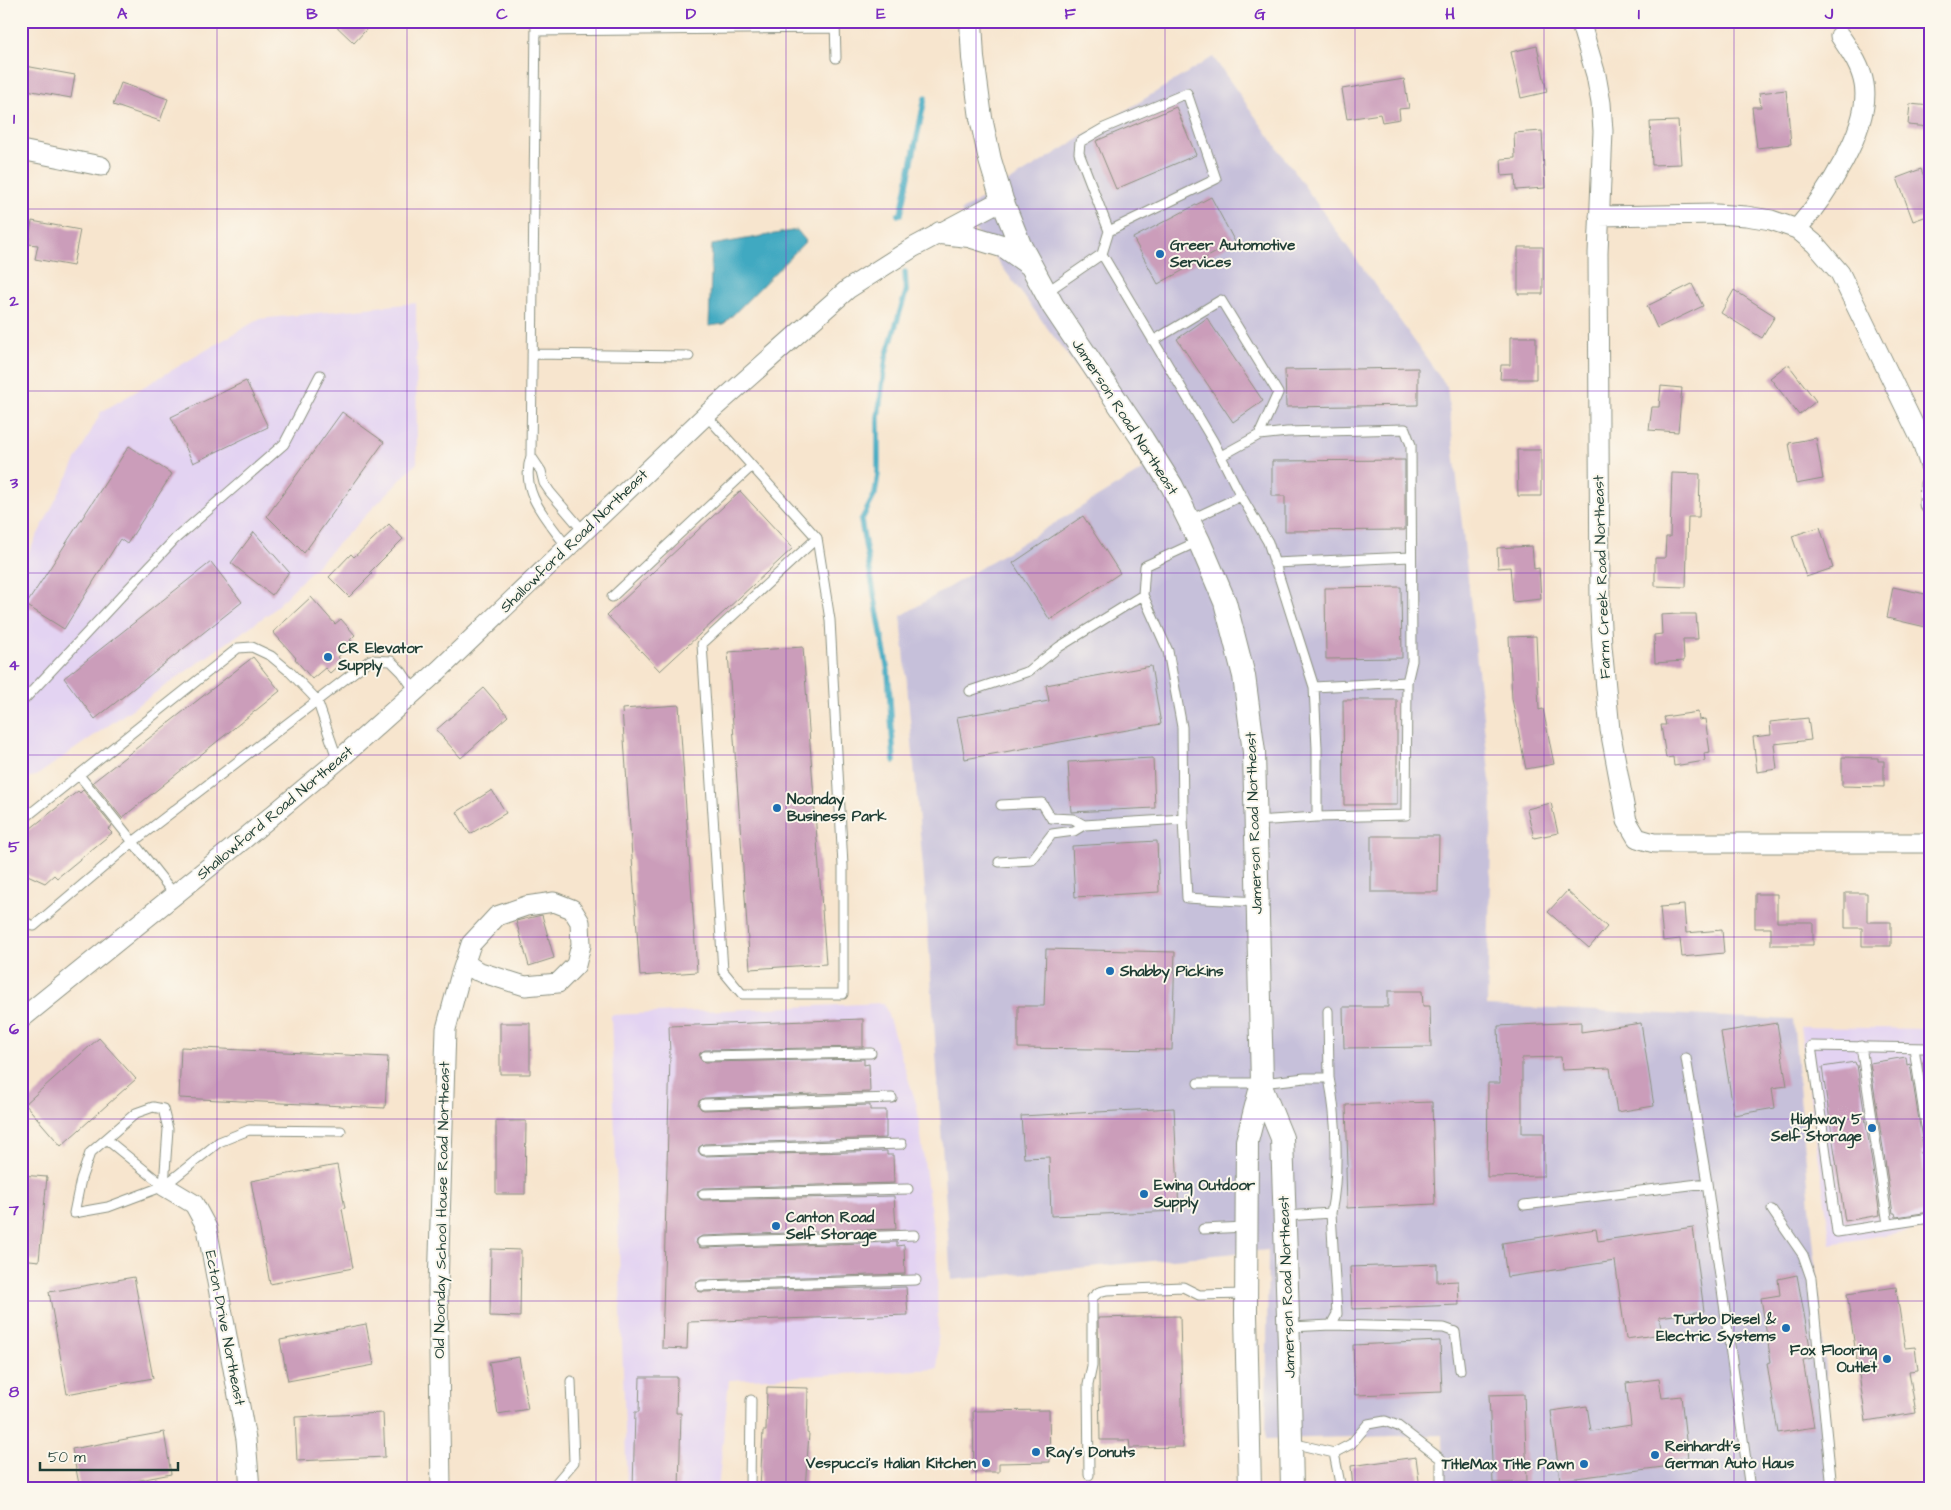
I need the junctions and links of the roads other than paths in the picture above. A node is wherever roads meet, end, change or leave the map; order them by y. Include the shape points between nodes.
1 (971, 21) edge
2 (1580, 21) edge
3 (835, 25) edge
4 (536, 26) edge
5 (1840, 36) dead end
6 (836, 58) dead end
7 (21, 150) edge
8 (101, 166) dead end
9 (1002, 200) junction
10 (1599, 216) junction
11 (1796, 229) junction
12 (1109, 231) junction
13 (940, 233) junction
14 (1102, 254) junction
15 (1031, 265) junction
16 (1045, 293) junction
17 (1153, 341) junction
18 (532, 354) junction
19 (689, 356) dead end
20 (320, 375) dead end
21 (706, 415) junction
22 (1259, 435) junction
23 (531, 456) junction
24 (1221, 456) junction
25 (752, 466) junction
26 (1930, 466) edge
27 (1241, 496) junction
28 (1189, 520) junction
29 (584, 532) junction
30 (817, 538) junction
31 (1199, 540) junction
32 (567, 547) junction
33 (1410, 557) junction
34 (1274, 563) junction
35 (1144, 595) junction
36 (612, 597) dead end
37 (1407, 682) junction
38 (1314, 688) junction
39 (970, 691) dead end
40 (415, 692) junction
41 (317, 700) junction
42 (21, 703) edge
43 (338, 761) junction
44 (79, 775) junction
45 (1002, 805) dead end
46 (1318, 817) junction
47 (1182, 819) junction
48 (21, 821) edge
49 (1256, 821) junction
50 (1084, 825) junction
51 (133, 842) junction
52 (1930, 843) edge
53 (999, 862) dead end
54 (175, 895) junction
55 (1258, 902) junction
56 (21, 921) edge
57 (465, 963) junction
58 (1328, 1011) dead end
59 (21, 1019) edge
60 (1861, 1046) junction
61 (1914, 1048) junction
62 (1930, 1048) edge
63 (870, 1053) dead end
64 (705, 1056) dead end
65 (1686, 1058) dead end
66 (1329, 1078) junction
67 (1198, 1083) dead end
68 (1262, 1086) junction
69 (892, 1098) dead end
70 (704, 1104) dead end
71 (341, 1131) dead end
72 (106, 1140) junction
73 (902, 1144) dead end
74 (704, 1150) dead end
75 (1930, 1152) edge
76 (1707, 1182) junction
77 (164, 1186) junction
78 (908, 1189) dead end
79 (703, 1194) dead end
80 (1524, 1205) dead end
81 (1772, 1210) dead end
82 (1331, 1213) junction
83 (1285, 1216) junction
84 (1930, 1218) edge
85 (1888, 1224) junction
86 (1246, 1227) junction
87 (1203, 1228) dead end
88 (914, 1235) dead end
89 (702, 1242) dead end
90 (916, 1280) dead end
91 (701, 1286) dead end
92 (1246, 1294) junction
93 (1331, 1325) junction
94 (1289, 1327) junction
95 (1460, 1370) dead end
96 (571, 1381) dead end
97 (752, 1400) dead end
98 (1291, 1443) junction
99 (1334, 1453) junction
100 (1089, 1476) dead end
101 (250, 1489) edge
102 (441, 1489) edge
103 (552, 1489) edge
104 (750, 1489) edge
105 (1250, 1489) edge
106 (1292, 1489) edge
107 (1341, 1489) edge
108 (1441, 1489) edge
109 (1750, 1489) edge
110 (1832, 1489) edge

1 - 9 street via 981,118
2 - 10 street, Farm Creek Road Northeast via 1601,103
3 - 4 lane
3 - 6 lane
4 - 18 lane
5 - 11 street via 1857,61 1864,84 1862,109 1841,168 1810,215
7 - 8 street
9 - 13 street, Shallowford Road Northeast
9 - 15 street, Jamerson Road Northeast
10 - 11 street via 1716,214 1771,220
10 - 52 street, Farm Creek Road Northeast via 1600,608 1610,730 1627,821 1637,838 1654,843
11 - 26 street via 1840,273 1922,442
12 - 12 lane via 1078,153 1080,142 1104,128 1187,93 1216,179
12 - 14 lane
13 - 15 street via 969,236 1005,248
13 - 21 street, Shallowford Road Northeast via 848,289
14 - 16 lane
14 - 17 lane
15 - 16 street, Jamerson Road Northeast
16 - 28 street, Jamerson Road Northeast via 1143,440
17 - 22 lane via 1221,300 1278,393
17 - 24 lane
18 - 19 lane
18 - 23 lane
20 - 42 lane via 284,444 175,539
21 - 25 lane
21 - 29 street, Shallowford Road Northeast
22 - 24 lane
22 - 33 lane via 1405,430 1411,445
23 - 29 lane via 550,492
23 - 32 lane via 526,470 528,485 535,502
24 - 27 lane
25 - 30 lane
25 - 36 lane
27 - 28 lane
27 - 34 lane via 1268,542
28 - 31 street, Jamerson Road Northeast
29 - 32 street, Shallowford Road Northeast
30 - 30 lane via 830,620 843,866 843,994 742,994 724,971 702,644
31 - 35 lane via 1145,566
31 - 49 street, Jamerson Road Northeast via 1225,602 1244,676 1254,752
32 - 40 street, Shallowford Road Northeast
33 - 34 lane
33 - 37 lane via 1412,660
34 - 38 lane
35 - 39 lane via 1059,647 1029,671
35 - 47 lane via 1168,651 1182,727
37 - 38 lane
37 - 46 lane via 1406,815
38 - 46 lane
40 - 41 lane via 391,660 370,660
40 - 43 street, Shallowford Road Northeast
41 - 43 lane
41 - 44 lane via 271,656 252,648 238,648
41 - 51 lane
43 - 54 street, Shallowford Road Northeast
44 - 48 lane
44 - 51 lane
45 - 50 lane via 1042,803 1051,818 1073,819
46 - 49 lane
47 - 50 lane
47 - 55 lane via 1187,898
49 - 55 street, Jamerson Road Northeast
50 - 53 lane via 1074,831 1052,834 1032,860
51 - 54 lane
51 - 56 lane via 34,926
54 - 59 street, Shallowford Road Northeast
55 - 68 street, Jamerson Road Northeast
57 - 57 street, Old Noonday School House Road Northeast via 477,971 524,986 558,983 576,965 581,945 580,922 572,909 554,902 526,906 497,916 472,944
57 - 102 street, Old Noonday School House Road Northeast via 446,1029 438,1288
58 - 66 lane
60 - 61 lane
60 - 85 lane
60 - 85 lane via 1811,1046 1837,1232
61 - 62 lane
61 - 75 lane
63 - 64 lane
65 - 76 lane
66 - 68 lane via 1305,1078
66 - 82 lane via 1334,1104 1336,1193
67 - 68 lane
68 - 83 street, Jamerson Road Northeast via 1282,1138
68 - 86 street, Jamerson Road Northeast via 1247,1141
69 - 70 lane
71 - 77 lane via 248,1130 219,1142
72 - 77 lane
72 - 77 lane via 136,1113 153,1107 163,1109 168,1129
72 - 77 lane via 90,1153 80,1179 74,1213 108,1207
73 - 74 lane
76 - 80 lane
76 - 109 lane
77 - 101 street, Ecton Drive Northeast via 194,1204 207,1228 246,1439
78 - 79 lane
81 - 110 lane via 1803,1255 1811,1278
82 - 83 lane
82 - 93 lane via 1337,1314
83 - 94 street, Jamerson Road Northeast
84 - 85 lane
86 - 87 lane
86 - 92 street, Jamerson Road Northeast
88 - 89 lane
90 - 91 lane
92 - 100 lane via 1199,1295 1183,1287 1173,1287 1107,1290 1092,1298 1092,1366 1088,1385
92 - 105 street, Jamerson Road Northeast
93 - 94 lane
93 - 95 lane via 1444,1328 1455,1332
94 - 98 street, Jamerson Road Northeast
96 - 103 lane via 574,1462
97 - 104 lane
98 - 99 lane
98 - 106 street, Jamerson Road Northeast
99 - 107 lane
99 - 108 lane via 1351,1444 1368,1424 1385,1421 1398,1426 1441,1459

